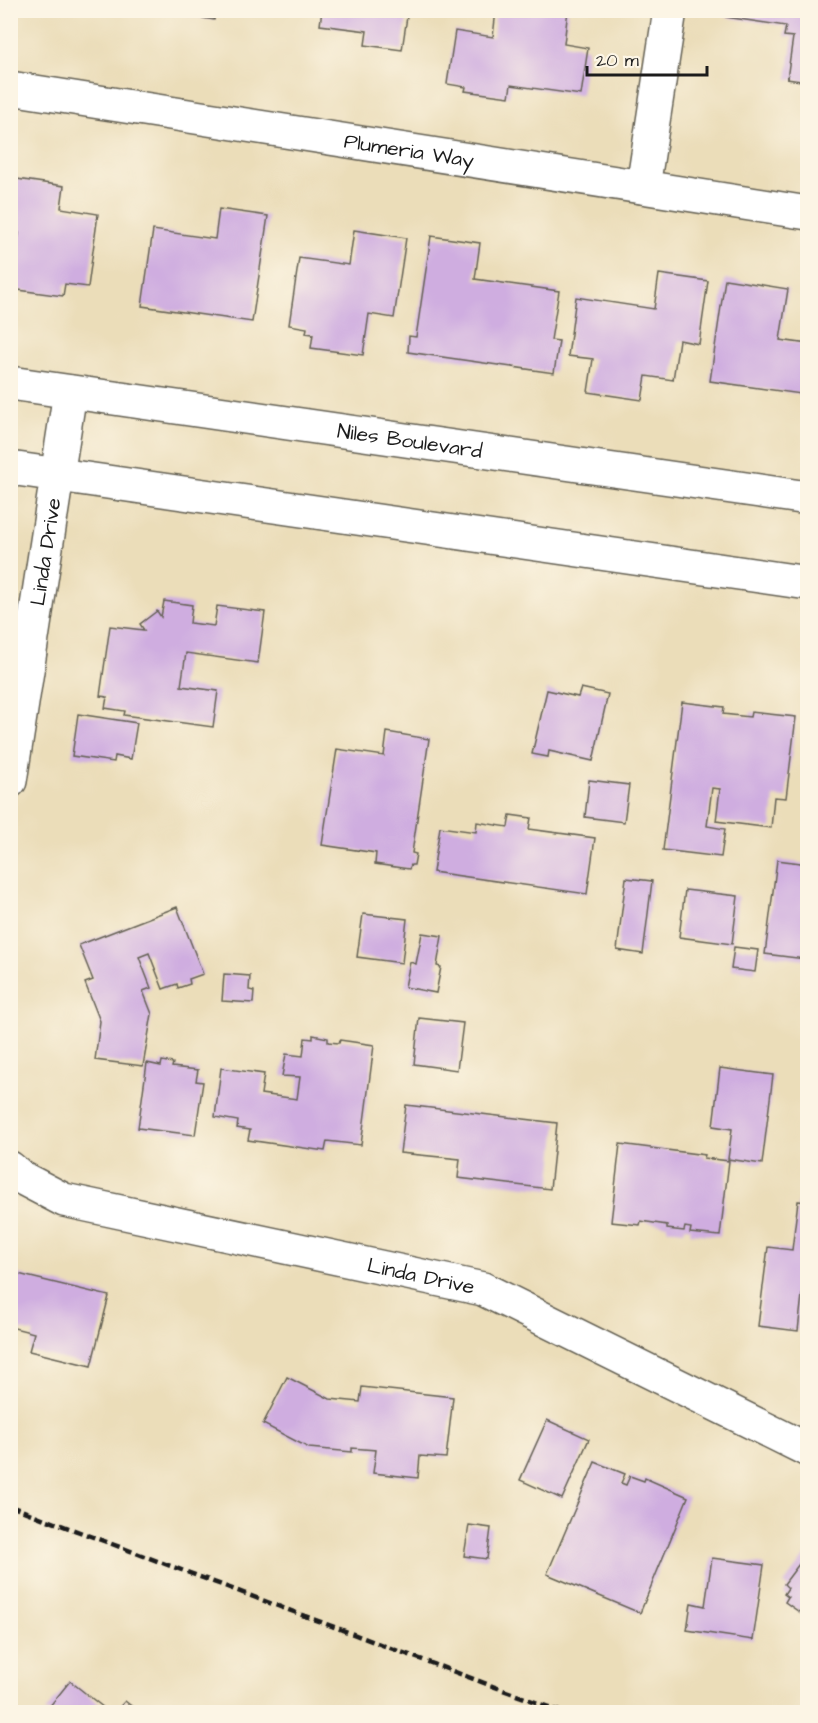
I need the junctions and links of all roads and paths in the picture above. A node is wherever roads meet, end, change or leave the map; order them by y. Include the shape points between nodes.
1 (670, 10) edge
2 (10, 88) edge
3 (643, 187) junction
4 (807, 213) edge
5 (10, 383) edge
6 (70, 392) junction
7 (10, 468) edge
8 (58, 475) junction
9 (807, 498) edge
10 (807, 582) edge
11 (10, 780) edge
12 (10, 1168) edge
13 (807, 1450) edge

1 - 3 street
2 - 3 street, Plumeria Way
3 - 4 street, Plumeria Way
5 - 6 street, Niles Boulevard
6 - 8 street, Linda Drive
6 - 9 street, Niles Boulevard
7 - 8 street
8 - 10 street
8 - 11 street, Linda Drive
12 - 13 street, Linda Drive via 64,1200 483,1289

